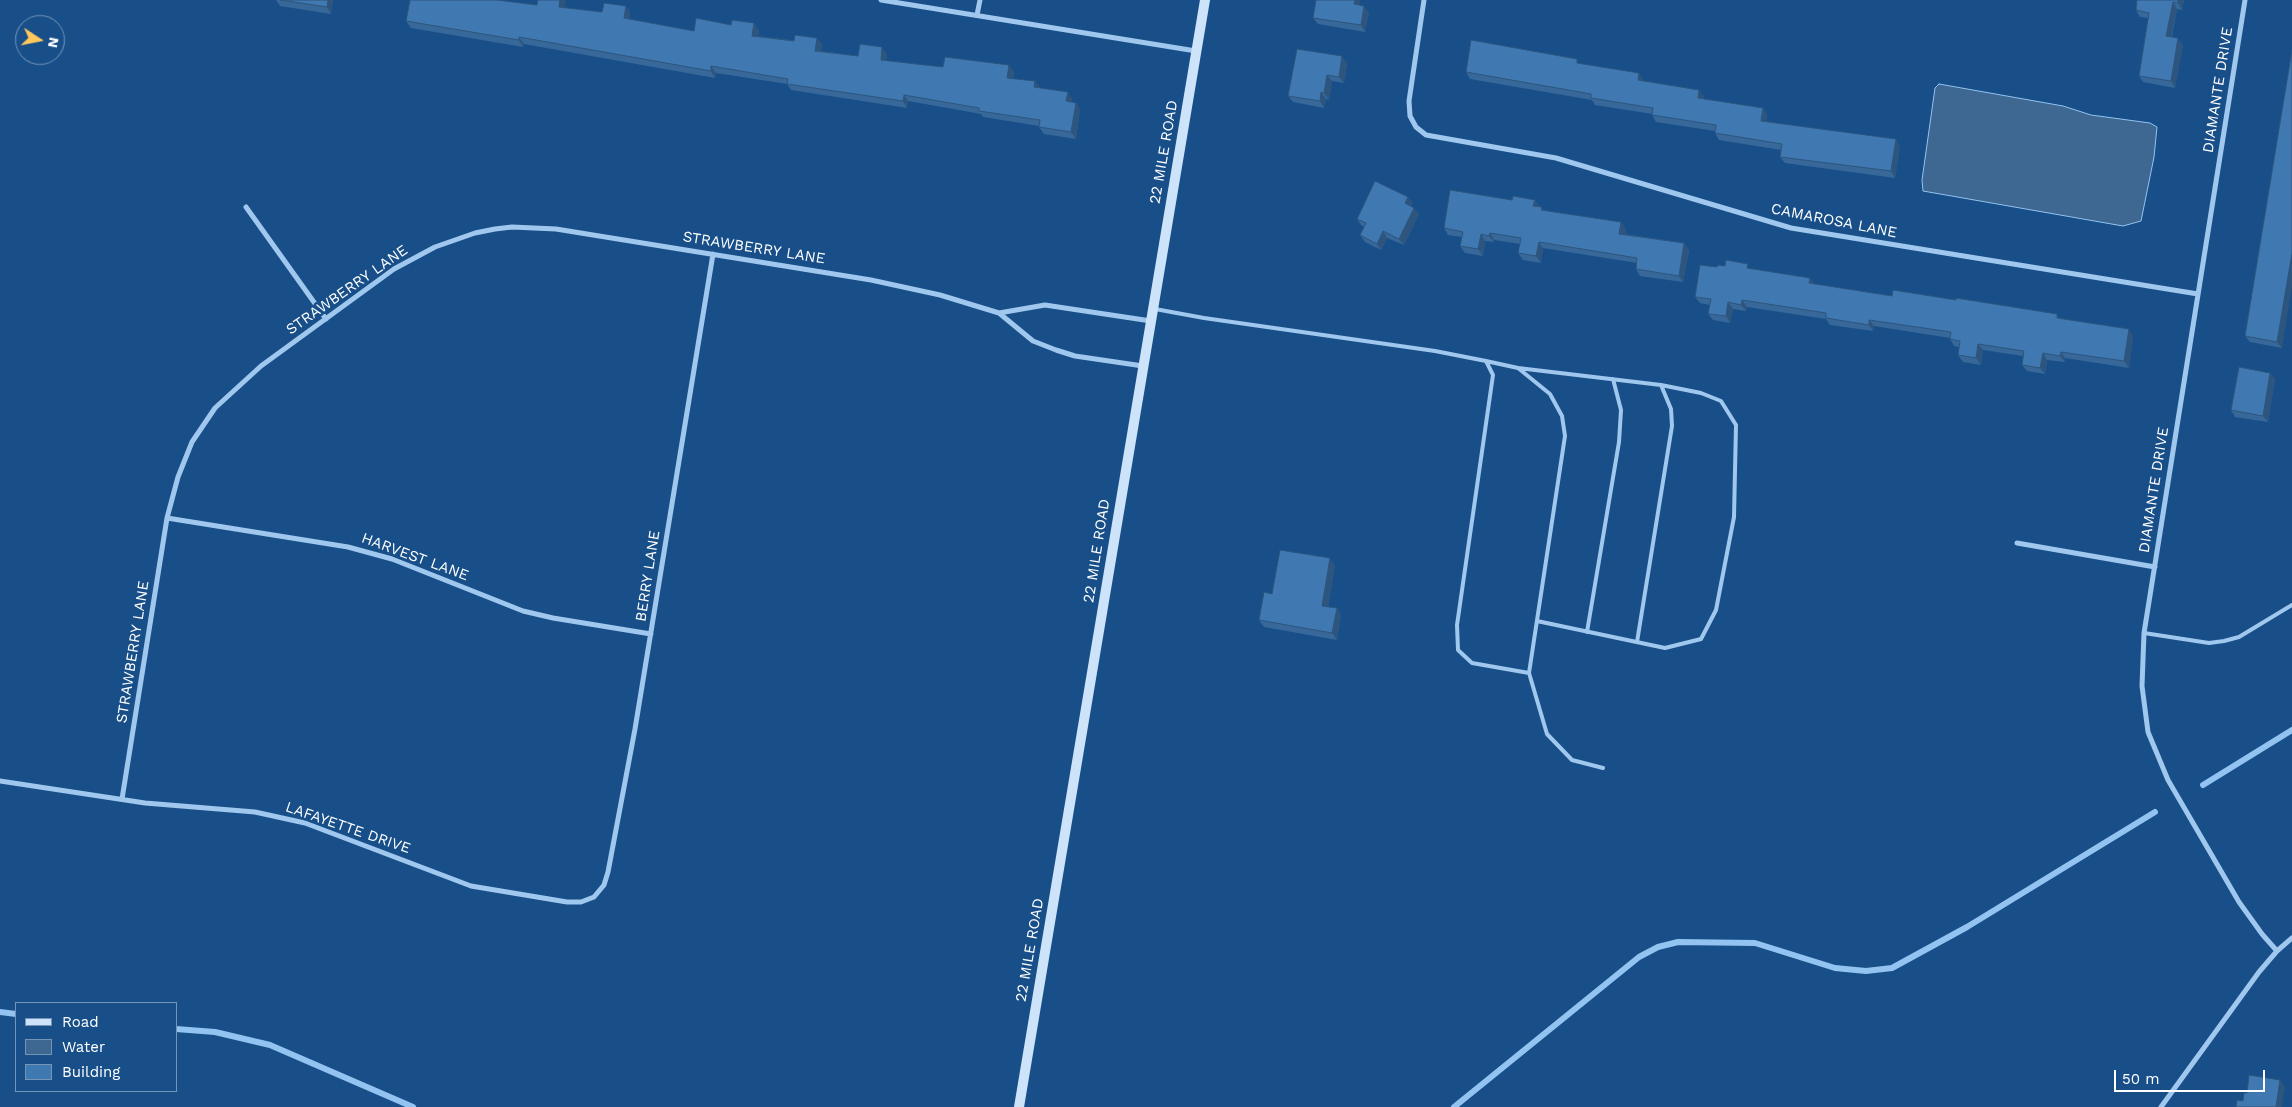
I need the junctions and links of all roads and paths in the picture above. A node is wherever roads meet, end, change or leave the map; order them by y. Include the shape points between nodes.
1 (882, 0) edge
2 (980, 0) edge
3 (1205, 0) edge
4 (1424, 0) edge
5 (2245, 0) edge
6 (978, 15) junction
7 (1196, 51) junction
8 (246, 206) dead end
9 (713, 254) junction
10 (2198, 294) junction
11 (1152, 308) junction
12 (999, 312) junction
13 (326, 319) junction
14 (1151, 322) junction
15 (1486, 361) junction
16 (1143, 366) junction
17 (1518, 368) junction
18 (1613, 379) junction
19 (1661, 385) junction
20 (167, 518) junction
21 (2017, 543) dead end
22 (2155, 567) junction
23 (2292, 606) edge
24 (1537, 621) junction
25 (1587, 632) junction
26 (2144, 633) junction
27 (651, 634) junction
28 (1637, 642) junction
29 (1529, 673) junction
30 (1602, 768) dead end
31 (0, 781) edge
32 (122, 799) junction
33 (594, 897) joint
34 (2292, 938) edge
35 (2277, 951) junction
36 (1019, 1107) edge
37 (2161, 1107) edge

1 - 6 street
2 - 6 street
3 - 7 street, 22 MILE ROAD
4 - 10 street, CAMAROSA LANE via 1409,101 1410,116 1426,135 1584,165 1791,228
5 - 10 street, DIAMANTE DRIVE
6 - 7 street
7 - 11 street, 22 MILE ROAD
8 - 13 street
9 - 12 street, STRAWBERRY LANE via 912,288
9 - 13 street, STRAWBERRY LANE via 556,229 512,227 454,240 416,256
9 - 27 street, BERRY LANE
10 - 22 street, DIAMANTE DRIVE
11 - 14 street, 22 MILE ROAD
11 - 15 lane
12 - 14 street, STRAWBERRY LANE via 1045,304
12 - 16 street, STRAWBERRY LANE via 1033,341 1056,350
13 - 20 street, STRAWBERRY LANE via 261,366 215,408 184,460
14 - 16 street, 22 MILE ROAD
15 - 17 lane
15 - 29 lane via 1493,375 1457,625 1458,650 1472,663
16 - 36 street, 22 MILE ROAD
17 - 18 lane
17 - 24 lane via 1550,394 1562,416 1565,436
18 - 19 lane
18 - 25 lane via 1621,410 1619,442
19 - 28 lane via 1671,409 1672,426
19 - 28 lane via 1701,393 1721,401 1736,425 1734,517 1716,610 1701,639 1665,648
20 - 27 street, HARVEST LANE via 348,547 392,559 523,611
20 - 32 street, STRAWBERRY LANE
21 - 22 street
22 - 26 street, DIAMANTE DRIVE
23 - 26 lane via 2239,637 2224,641 2209,643
24 - 25 lane
24 - 29 lane
25 - 28 lane
26 - 35 street, DIAMANTE DRIVE via 2144,710 2156,754 2239,902
27 - 33 street, BERRY LANE via 608,872 604,885
29 - 30 lane via 1547,734 1572,760
31 - 32 street, LAFAYETTE DRIVE
32 - 33 street, LAFAYETTE DRIVE via 280,817 471,886 567,902 581,902
34 - 35 street
35 - 37 street

